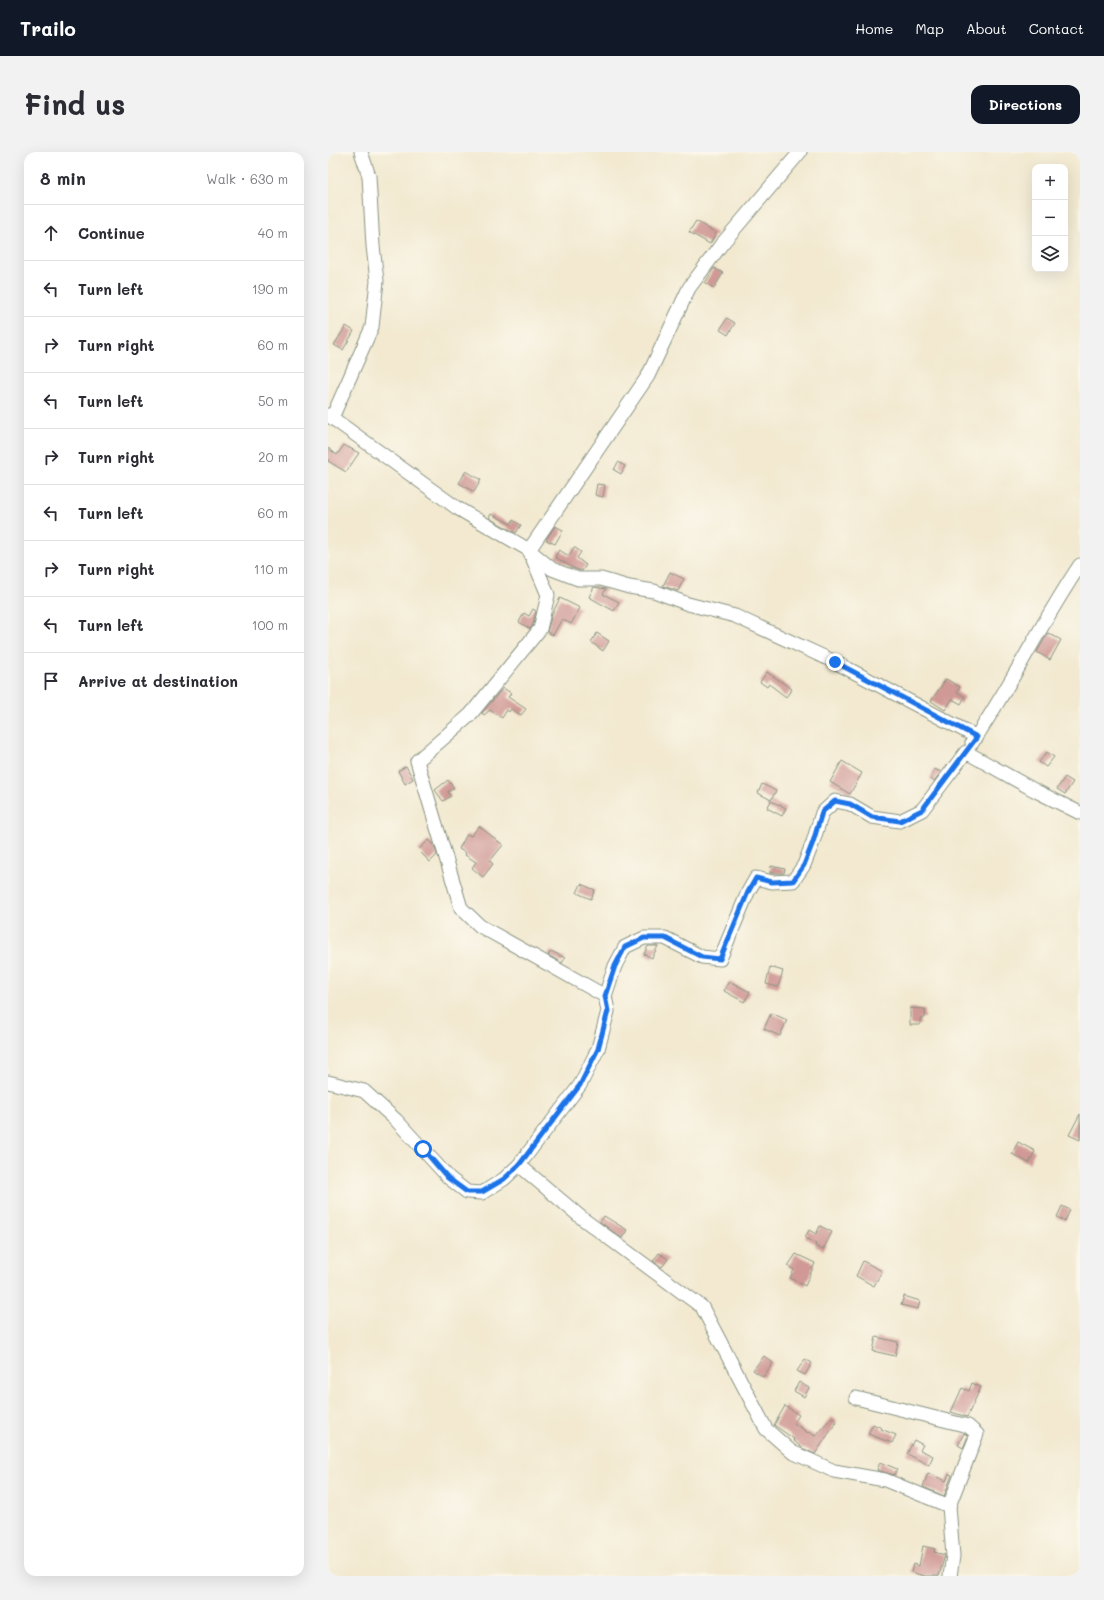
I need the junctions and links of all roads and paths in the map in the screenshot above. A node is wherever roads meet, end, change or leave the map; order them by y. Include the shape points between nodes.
1 (361, 152) edge
2 (800, 152) edge
3 (330, 416) edge
4 (529, 550) junction
5 (1080, 565) edge
6 (977, 737) junction
7 (966, 752) junction
8 (1080, 813) edge
9 (605, 996) junction
10 (328, 1082) edge
11 (519, 1165) junction
12 (856, 1398) dead end
13 (949, 1506) junction
14 (950, 1576) edge

1 - 3 street via 369,176 377,281 372,327
2 - 4 street via 721,245 689,288 648,376
3 - 4 street via 457,508
4 - 6 street via 552,569 578,579 601,579 654,591 688,604 735,616 835,662
4 - 9 street via 548,595 540,629 470,715 417,762 462,908 480,926
5 - 6 street via 1058,597 1015,676
6 - 7 street
7 - 8 street
7 - 9 street via 922,810 900,821 872,817 850,804 835,801 822,812 804,865 793,881 772,882 756,878 720,959 702,957 665,938 644,938 625,947 615,966
9 - 11 street via 608,1011 598,1049 580,1085
10 - 11 street via 364,1091 396,1120 448,1178 467,1192 482,1192 504,1179
11 - 13 street via 583,1219 702,1307 766,1429 792,1452 834,1472 885,1480
12 - 13 street via 968,1426 976,1434
13 - 14 street via 953,1556

